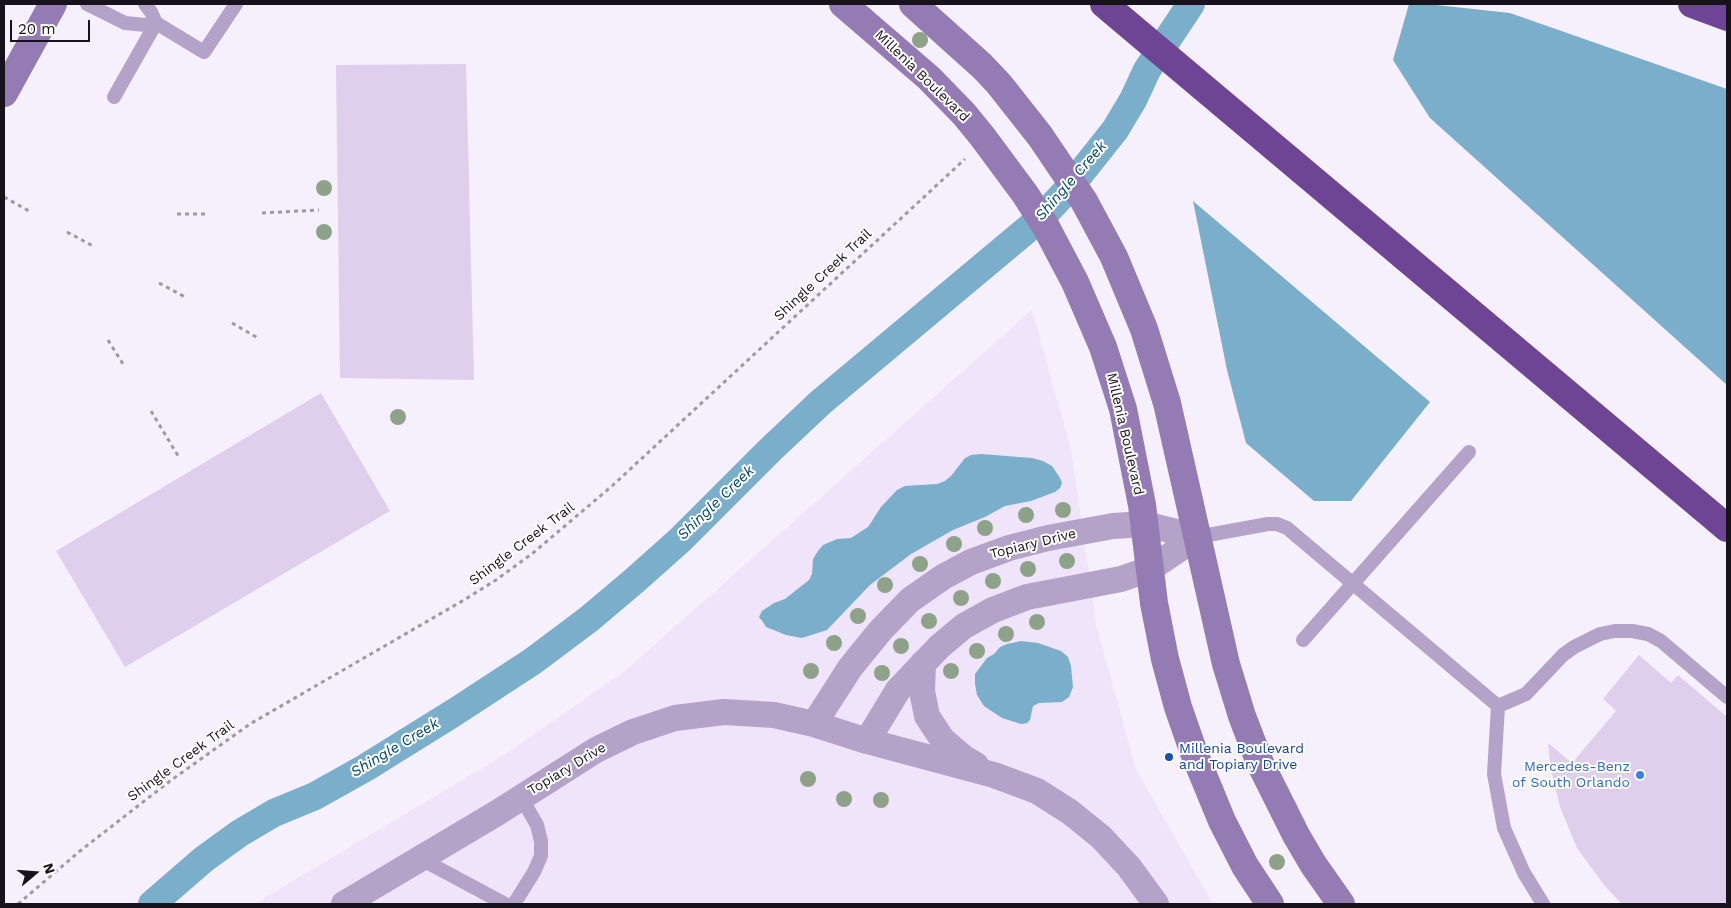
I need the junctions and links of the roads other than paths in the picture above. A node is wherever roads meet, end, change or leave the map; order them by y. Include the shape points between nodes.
1 (53, 4) edge
2 (87, 4) edge
3 (145, 4) edge
4 (236, 4) edge
5 (843, 4) edge
6 (913, 4) edge
7 (1104, 4) edge
8 (1692, 4) edge
9 (1727, 17) edge
10 (156, 23) junction
11 (4, 93) edge
12 (114, 97) dead end
13 (1469, 452) dead end
14 (1145, 524) junction
15 (1727, 528) edge
16 (1197, 537) junction
17 (1150, 569) junction
18 (1354, 584) junction
19 (1303, 640) dead end
20 (923, 662) junction
21 (1727, 697) edge
22 (1498, 706) junction
23 (814, 724) junction
24 (867, 741) junction
25 (994, 775) junction
26 (521, 797) junction
27 (421, 859) junction
28 (344, 904) edge
29 (506, 904) edge
30 (514, 904) edge
31 (1156, 904) edge
32 (1270, 904) edge
33 (1341, 904) edge
34 (1543, 904) edge

1 - 11 street
2 - 10 lane via 125,23
3 - 10 lane
4 - 10 lane via 204,52
5 - 14 street, Millenia Boulevard via 947,96 982,136 1030,202 1064,259 1090,314 1113,377 1130,441
6 - 16 street via 999,84 1071,180 1099,227 1130,292 1157,368
7 - 15 highway
8 - 9 highway
10 - 12 lane
13 - 18 lane
14 - 16 street, Topiary Drive
14 - 17 street, Millenia Boulevard
14 - 23 street, Topiary Drive via 1113,526 1009,548 943,577 910,600 880,631 850,668
16 - 17 street
16 - 18 lane via 1277,524 1294,534
16 - 33 street via 1226,664 1250,739 1296,835
17 - 20 street via 1121,579 1027,597 993,610 964,626
17 - 32 street, Millenia Boulevard via 1165,659 1186,731 1222,821 1245,866
18 - 19 lane
18 - 22 lane
20 - 24 street via 898,690
20 - 25 street, Topiary Drive via 922,691 927,716 942,739 964,758
21 - 22 lane via 1661,641 1648,634 1616,631 1600,634 1574,647 1526,694
22 - 34 lane via 1494,774 1504,828 1524,874
23 - 24 street, Topiary Drive
23 - 26 street, Topiary Drive via 774,715 724,712 675,718 633,732 596,750
24 - 25 street, Topiary Drive
25 - 31 street, Topiary Drive via 1037,791 1070,812 1101,837 1129,867
26 - 27 street, Topiary Drive
26 - 30 lane via 537,825 541,856
27 - 28 street, Topiary Drive
27 - 29 lane

